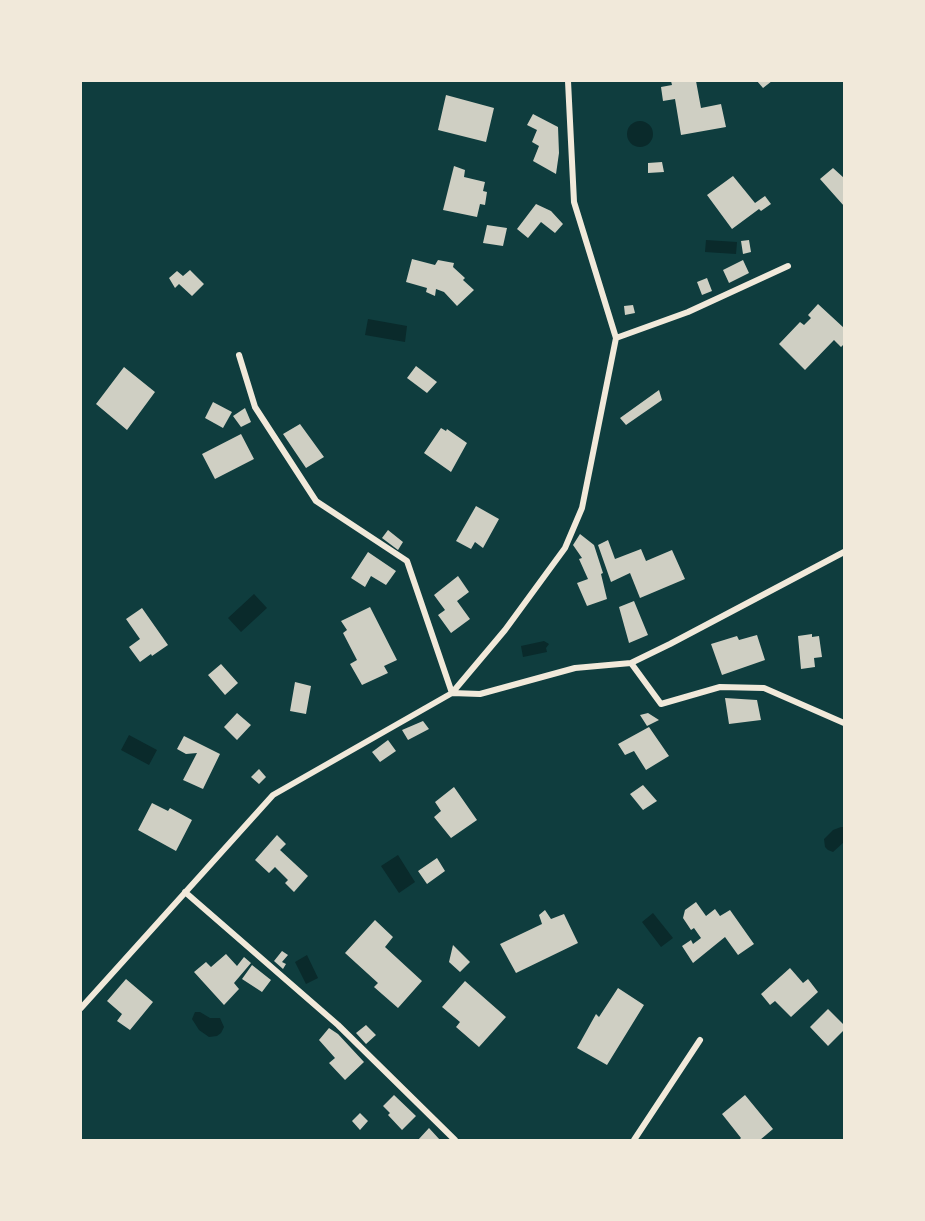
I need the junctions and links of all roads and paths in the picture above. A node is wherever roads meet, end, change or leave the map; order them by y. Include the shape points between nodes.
1 (568, 81) edge
2 (788, 266) dead end
3 (616, 338) junction
4 (239, 355) dead end
5 (844, 552) edge
6 (631, 663) junction
7 (452, 693) junction
8 (844, 723) edge
9 (185, 892) junction
10 (81, 1008) edge
11 (700, 1040) dead end
12 (455, 1140) edge
13 (634, 1140) edge

1 - 3 street via 574,202
2 - 3 street via 688,312
3 - 7 street via 582,508 565,548 506,630
4 - 7 street via 255,407 316,501 407,561
5 - 6 street
6 - 7 street via 575,668 480,694
6 - 8 street via 662,704 720,687 764,688
7 - 9 street via 273,795
9 - 10 street
9 - 12 street via 338,1025
11 - 13 street

